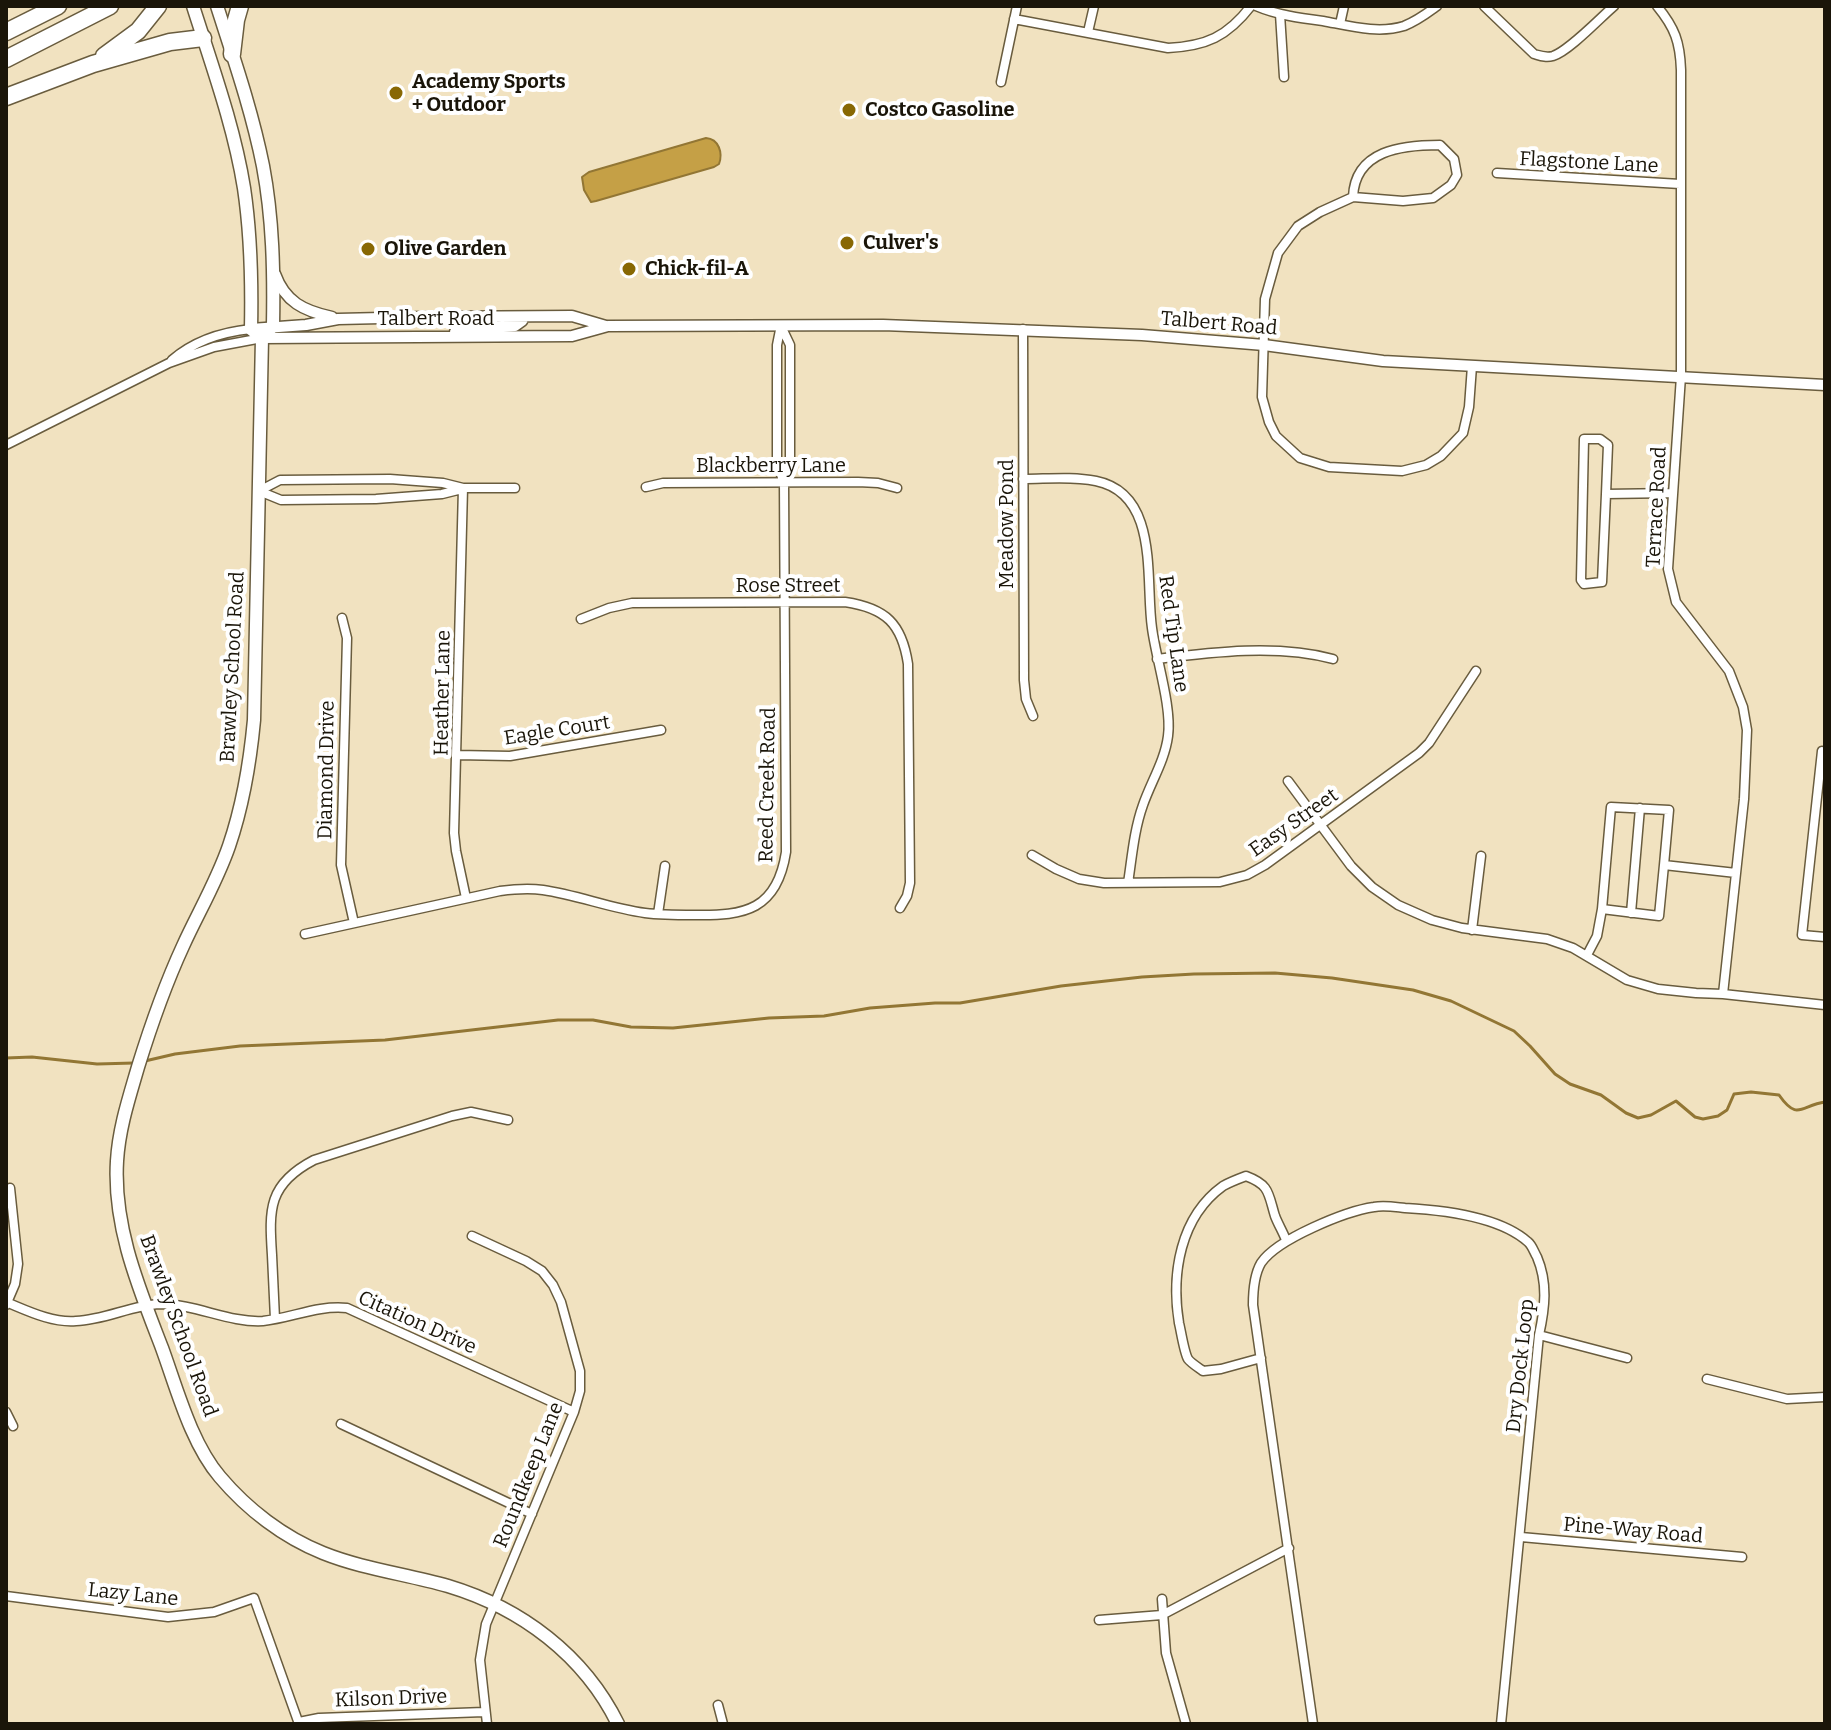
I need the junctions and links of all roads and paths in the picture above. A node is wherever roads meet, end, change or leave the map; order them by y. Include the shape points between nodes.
1 (58, 6) edge
2 (110, 6) edge
3 (158, 6) edge
4 (193, 6) edge
5 (217, 6) edge
6 (240, 6) edge
7 (1017, 6) edge
8 (1094, 6) edge
9 (1253, 6) edge
10 (1344, 6) edge
11 (1437, 6) edge
12 (1484, 6) edge
13 (1614, 6) edge
14 (1657, 6) edge
15 (1280, 14) junction
16 (1014, 19) junction
17 (1340, 24) junction
18 (6, 32) edge
19 (1088, 32) junction
20 (203, 38) junction
21 (232, 54) junction
22 (6, 59) edge
23 (93, 64) junction
24 (1284, 77) dead end
25 (1001, 82) dead end
26 (6, 97) edge
27 (1497, 173) dead end
28 (1680, 184) junction
29 (1353, 197) junction
30 (274, 272) junction
31 (524, 317) junction
32 (338, 319) junction
33 (781, 325) junction
34 (273, 326) junction
35 (608, 326) junction
36 (251, 329) junction
37 (1023, 329) junction
38 (416, 337) junction
39 (262, 338) junction
40 (1264, 345) junction
41 (169, 363) junction
42 (1472, 366) junction
43 (1681, 376) junction
44 (1825, 385) edge
45 (6, 445) edge
46 (1023, 479) junction
47 (784, 482) junction
48 (646, 487) dead end
49 (463, 488) junction
50 (515, 488) dead end
51 (897, 488) dead end
52 (259, 491) junction
53 (1673, 493) junction
54 (1606, 494) junction
55 (785, 602) junction
56 (342, 618) dead end
57 (581, 619) dead end
58 (1157, 659) junction
59 (1333, 659) dead end
60 (1476, 671) dead end
61 (1033, 716) dead end
62 (661, 730) dead end
63 (1825, 752) edge
64 (457, 755) junction
65 (1288, 781) dead end
66 (1640, 808) junction
67 (1320, 826) junction
68 (1032, 855) dead end
69 (1481, 856) dead end
70 (1664, 865) junction
71 (665, 866) dead end
72 (1736, 873) junction
73 (1128, 883) junction
74 (466, 898) junction
75 (900, 908) dead end
76 (1602, 909) junction
77 (1631, 913) junction
78 (658, 914) junction
79 (354, 923) junction
80 (1472, 930) junction
81 (305, 934) dead end
82 (1825, 937) edge
83 (1587, 955) junction
84 (1723, 994) junction
85 (1825, 1005) edge
86 (508, 1120) dead end
87 (10, 1188) dead end
88 (472, 1236) dead end
89 (1286, 1240) junction
90 (6, 1304) edge
91 (145, 1306) junction
92 (275, 1319) junction
93 (1539, 1335) junction
94 (1261, 1358) junction
95 (1627, 1358) dead end
96 (1707, 1379) dead end
97 (1825, 1397) edge
98 (6, 1412) edge
99 (574, 1412) junction
100 (341, 1424) dead end
101 (13, 1426) dead end
102 (532, 1514) junction
103 (1521, 1537) junction
104 (1289, 1548) junction
105 (1742, 1557) dead end
106 (6, 1596) edge
107 (1162, 1599) dead end
108 (494, 1603) junction
109 (1162, 1615) junction
110 (1099, 1620) dead end
111 (718, 1705) dead end
112 (484, 1712) junction
113 (299, 1723) edge
114 (487, 1724) edge
115 (618, 1724) edge
116 (723, 1724) edge
117 (1186, 1724) edge
118 (1313, 1724) edge
119 (1501, 1724) edge

1 - 18 highway
2 - 22 highway
3 - 23 highway via 129,39
4 - 20 main road
5 - 21 main road
6 - 21 highway
7 - 16 street
8 - 19 street
9 - 15 street
9 - 19 street via 1218,38 1187,47
10 - 17 street
11 - 17 street via 1403,26 1362,29
12 - 13 street via 1534,54 1545,57 1565,49
14 - 28 street, Terrace Road via 1669,21 1680,52
15 - 17 street
15 - 24 street
16 - 19 street
16 - 25 street
20 - 23 highway
20 - 36 main road via 244,188
21 - 30 main road via 262,160
23 - 26 highway
27 - 28 street, Flagstone Lane
28 - 43 street, Terrace Road
29 - 29 street via 1360,170 1376,156 1414,145 1440,145 1454,159 1457,175 1433,198
29 - 40 street via 1298,226 1278,253 1265,299
30 - 32 street via 292,301
30 - 34 main road
31 - 32 street, Talbert Road
31 - 35 street, Talbert Road via 572,316
31 - 38 street via 515,326
32 - 34 street, Talbert Road
33 - 35 street, Talbert Road
33 - 37 street, Talbert Road
33 - 47 street, Reed Creek Road via 777,465
34 - 36 street, Talbert Road
34 - 39 main road
35 - 38 street, Talbert Road via 572,336
36 - 39 main road
36 - 41 street via 206,340
37 - 40 street, Talbert Road
37 - 46 street, Meadow Pond
38 - 39 street, Talbert Road
39 - 41 street
39 - 52 main road, Brawley School Road
40 - 42 street, Talbert Road
40 - 42 street via 1262,397 1276,436 1300,458 1329,467 1402,471 1441,456 1466,425
41 - 45 street
42 - 43 street, Talbert Road
43 - 44 street, Talbert Road
43 - 53 street, Terrace Road
46 - 58 street, Red Tip Lane via 1100,482 1133,505 1145,540
46 - 61 street, Meadow Pond via 1024,680
47 - 48 street, Blackberry Lane
47 - 51 street, Blackberry Lane
47 - 55 street, Reed Creek Road
49 - 50 street
49 - 52 street via 360,500 281,500
49 - 52 street via 390,479 280,480
49 - 64 street, Heather Lane
52 - 91 main road, Brawley School Road via 254,720 246,784 228,849 160,1000 122,1120 119,1216
53 - 54 street
53 - 72 street, Terrace Road via 1668,569 1676,602 1729,671 1747,730
54 - 54 street via 1608,445 1584,439 1584,584 1602,582
55 - 57 street, Rose Street via 632,603
55 - 75 street, Rose Street via 864,605 882,613 905,645 910,883
55 - 78 street, Reed Creek Road via 783,872 760,903 743,912
56 - 79 street, Diamond Drive via 347,638 341,865
58 - 59 street via 1234,651
58 - 73 street, Red Tip Lane via 1169,727 1138,819
60 - 67 street, Easy Street via 1419,753
62 - 64 street, Eagle Court via 510,756
63 - 82 street via 1802,935
64 - 74 street, Heather Lane via 455,842
65 - 67 street
66 - 70 street via 1669,810
66 - 76 street via 1611,807
66 - 77 street
67 - 73 street, Easy Street via 1247,875 1220,882
67 - 80 street via 1351,866 1398,905
68 - 73 street, Easy Street via 1079,879
69 - 80 street
70 - 72 street
70 - 77 street via 1659,916
71 - 78 street
72 - 84 street, Terrace Road
74 - 78 street, Reed Creek Road via 544,890
74 - 79 street, Reed Creek Road
76 - 77 street
76 - 83 street
79 - 81 street, Reed Creek Road
80 - 83 street via 1547,939
83 - 84 street via 1627,980 1658,989
84 - 85 street
86 - 92 street via 471,1112 452,1116 295,1170 281,1185 270,1224
87 - 90 street via 18,1264
88 - 99 street, Roundkeep Lane via 526,1261 553,1285 580,1371
89 - 93 street, Dry Dock Loop via 1377,1206 1468,1215 1506,1229 1530,1243 1543,1272 1545,1307
89 - 94 street, Dry Dock Loop via 1260,1264 1255,1279
89 - 94 street via 1270,1195 1260,1181 1246,1176 1207,1200 1181,1248 1176,1305 1188,1359 1203,1371
90 - 91 street, Citation Drive via 77,1321
91 - 92 street, Citation Drive via 197,1308 239,1320
91 - 108 main road, Brawley School Road via 206,1456 244,1502 277,1529 321,1552
92 - 99 street, Citation Drive via 318,1308 347,1308
93 - 95 street
93 - 103 street, Dry Dock Loop
94 - 104 street, Dry Dock Loop
96 - 97 street via 1787,1399
98 - 101 street
99 - 102 street, Roundkeep Lane
100 - 102 street
102 - 108 street, Roundkeep Lane
103 - 105 street, Pine-Way Road
103 - 119 street, Dry Dock Loop
104 - 109 street
104 - 118 street, Dry Dock Loop
106 - 113 street, Lazy Lane via 168,1617 214,1612 254,1598
107 - 109 street
108 - 112 street, Roundkeep Lane via 481,1646
108 - 115 main road, Brawley School Road via 556,1643 588,1678
109 - 110 street
109 - 117 street via 1166,1653
111 - 116 street
112 - 113 street, Kilson Drive
112 - 114 street, Roundkeep Lane

